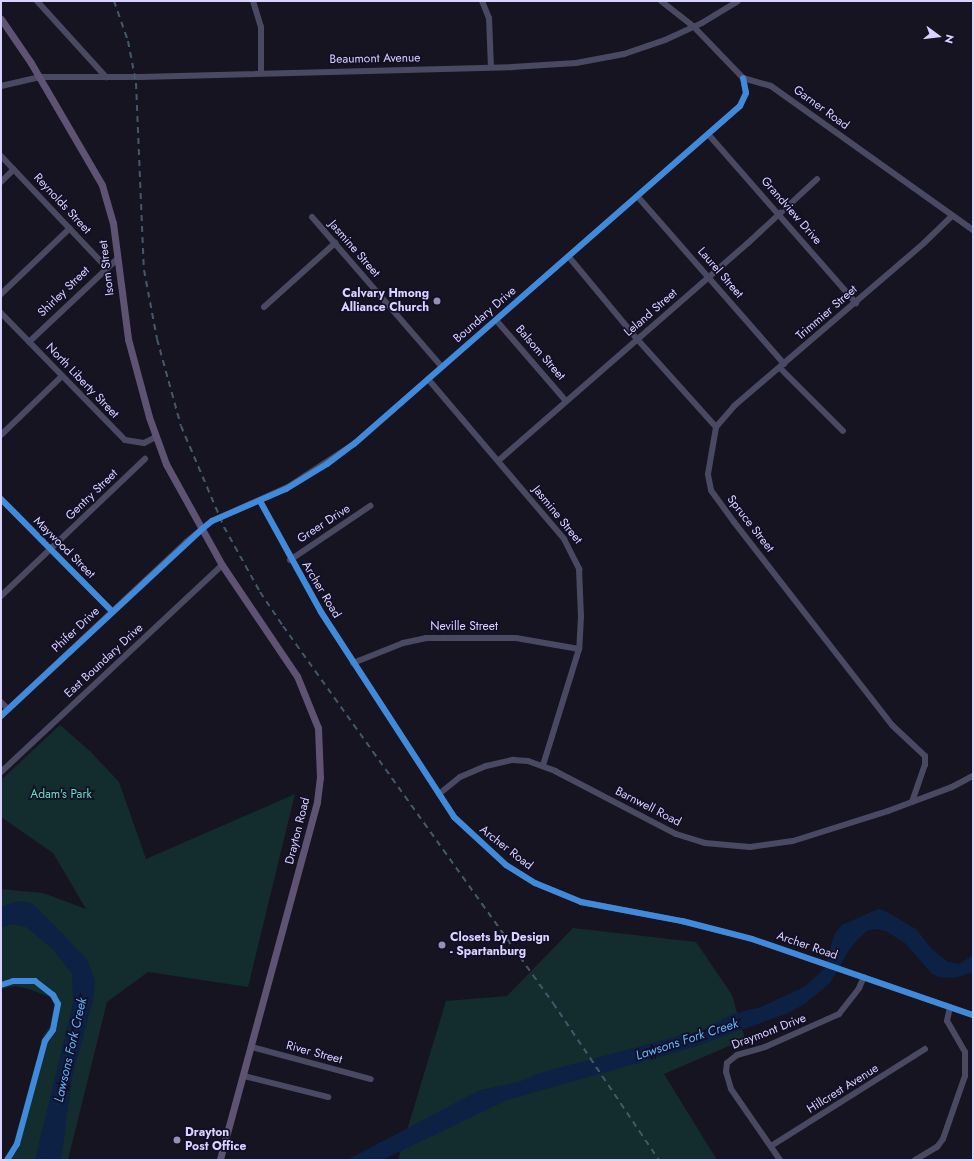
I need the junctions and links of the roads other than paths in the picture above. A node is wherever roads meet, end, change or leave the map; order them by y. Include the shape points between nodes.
1 (37, 1) edge
2 (253, 1) edge
3 (482, 1) edge
4 (662, 1) edge
5 (738, 1) edge
6 (1, 19) edge
7 (694, 27) junction
8 (491, 67) junction
9 (261, 73) junction
10 (39, 77) junction
11 (106, 77) junction
12 (744, 78) junction
13 (1, 86) edge
14 (708, 134) junction
15 (1, 156) edge
16 (14, 169) junction
17 (817, 179) dead end
18 (1, 182) edge
19 (638, 197) junction
20 (780, 215) junction
21 (952, 216) junction
22 (312, 217) dead end
23 (70, 228) junction
24 (973, 230) edge
25 (335, 243) junction
26 (569, 257) junction
27 (116, 260) junction
28 (106, 267) junction
29 (709, 277) junction
30 (1, 294) edge
31 (856, 303) junction
32 (264, 307) dead end
33 (1, 313) edge
34 (496, 320) junction
35 (637, 339) junction
36 (29, 342) junction
37 (782, 366) junction
38 (442, 367) junction
39 (62, 376) junction
40 (428, 379) junction
41 (566, 401) junction
42 (716, 427) junction
43 (843, 431) dead end
44 (1, 435) edge
45 (156, 437) junction
46 (145, 459) dead end
47 (498, 461) junction
48 (1, 499) edge
49 (260, 501) junction
50 (370, 506) dead end
51 (202, 529) junction
52 (50, 550) junction
53 (290, 560) junction
54 (222, 565) junction
55 (1, 596) edge
56 (112, 612) junction
57 (579, 649) junction
58 (353, 663) junction
59 (1, 702) edge
60 (8, 709) junction
61 (1, 716) edge
62 (543, 765) junction
63 (1, 772) edge
64 (973, 776) edge
65 (438, 794) junction
66 (912, 802) junction
67 (864, 977) junction
68 (950, 1007) junction
69 (973, 1015) edge
70 (252, 1047) junction
71 (925, 1049) dead end
72 (244, 1076) junction
73 (371, 1079) dead end
74 (328, 1097) dead end
75 (771, 1146) junction
76 (220, 1160) edge
77 (780, 1160) edge
78 (915, 1160) edge

1 - 11 street
2 - 9 street via 260,21
3 - 8 street via 489,18
4 - 7 street, Garner Road
5 - 7 street, Beaumont Avenue
6 - 10 main road, Isom Street
7 - 8 street, Beaumont Avenue via 640,49 608,57 554,65
7 - 12 street, Garner Road
8 - 9 street, Beaumont Avenue
9 - 11 street, Beaumont Avenue
10 - 11 street, Beaumont Avenue
10 - 13 street, Beaumont Avenue
10 - 27 main road, Isom Street via 102,185 112,222
12 - 14 street, Boundary Drive via 746,88 742,103
12 - 21 street, Garner Road via 771,86
14 - 19 street, Boundary Drive
14 - 20 street, Grandview Drive
15 - 16 street, Reynolds Street
16 - 18 street
16 - 23 street, Reynolds Street
17 - 20 street, Leland Street
19 - 26 street, Boundary Drive
19 - 29 street, Laurel Street
20 - 29 street, Leland Street
20 - 31 street, Grandview Drive
21 - 24 street, Garner Road
21 - 31 street, Trimmier Street
22 - 25 street, Jasmine Street
23 - 28 street, Reynolds Street
23 - 30 street
25 - 32 street
25 - 38 street, Jasmine Street
26 - 34 street, Boundary Drive
26 - 35 street
27 - 28 street, Shirley Street
27 - 45 main road, Isom Street via 128,339
28 - 36 street, Shirley Street
29 - 35 street, Leland Street
29 - 37 street, Laurel Street
31 - 37 street, Trimmier Street
33 - 36 street, North Liberty Street
34 - 38 street, Boundary Drive
34 - 41 street, Balsom Street
35 - 41 street, Leland Street
35 - 42 street
36 - 39 street, North Liberty Street
37 - 42 street, Trimmier Street via 734,406
37 - 43 street, Laurel Street
38 - 40 street, Boundary Drive
39 - 44 street
39 - 45 street, North Liberty Street via 125,440 144,443
40 - 47 street, Jasmine Street
40 - 49 street, Boundary Drive via 341,454 288,488
41 - 47 street, Leland Street
42 - 66 street, Spruce Street via 708,474 710,490 892,725 925,756 925,765
45 - 51 main road, Isom Street via 166,464
46 - 52 street, Gentry Street
47 - 57 street, Jasmine Street via 564,539 576,558 580,580
48 - 52 street, Maywood Street
49 - 51 street, Boundary Drive, bridge via 212,521
49 - 53 street, Archer Road
50 - 53 street, Greer Drive
51 - 54 main road, Drayton Road
51 - 56 street, Phifer Drive
52 - 55 street, Gentry Street
52 - 56 street, Maywood Street
53 - 58 street, Archer Road
54 - 63 street, East Boundary Drive
54 - 70 main road, Drayton Road via 298,676 315,718 319,738 320,777 317,802
56 - 60 street, Phifer Drive
57 - 58 street, Neville Street via 516,638 426,638 391,646
57 - 62 street, Jasmine Street
58 - 65 street, Archer Road
59 - 60 street
60 - 61 street, Phifer Drive
62 - 65 street, Barnwell Road via 520,760 486,766 460,777
62 - 66 street, Barnwell Road via 663,828 691,839 735,847 768,846 793,841
64 - 66 street, Barnwell Road
65 - 67 street, Archer Road via 454,817 492,854 520,875 550,891 605,907 717,929
67 - 68 street, Archer Road
67 - 75 street, Draymont Drive via 859,988 839,1014 771,1045 737,1055 727,1063 726,1072 731,1089
68 - 69 street, Archer Road
68 - 78 street via 947,1021 965,1052 965,1076 943,1139 937,1147
70 - 72 main road, Drayton Road
70 - 73 street, River Street
71 - 75 street, Hillcrest Avenue
72 - 74 street
72 - 76 main road, Drayton Road
75 - 77 street, Draymont Drive

